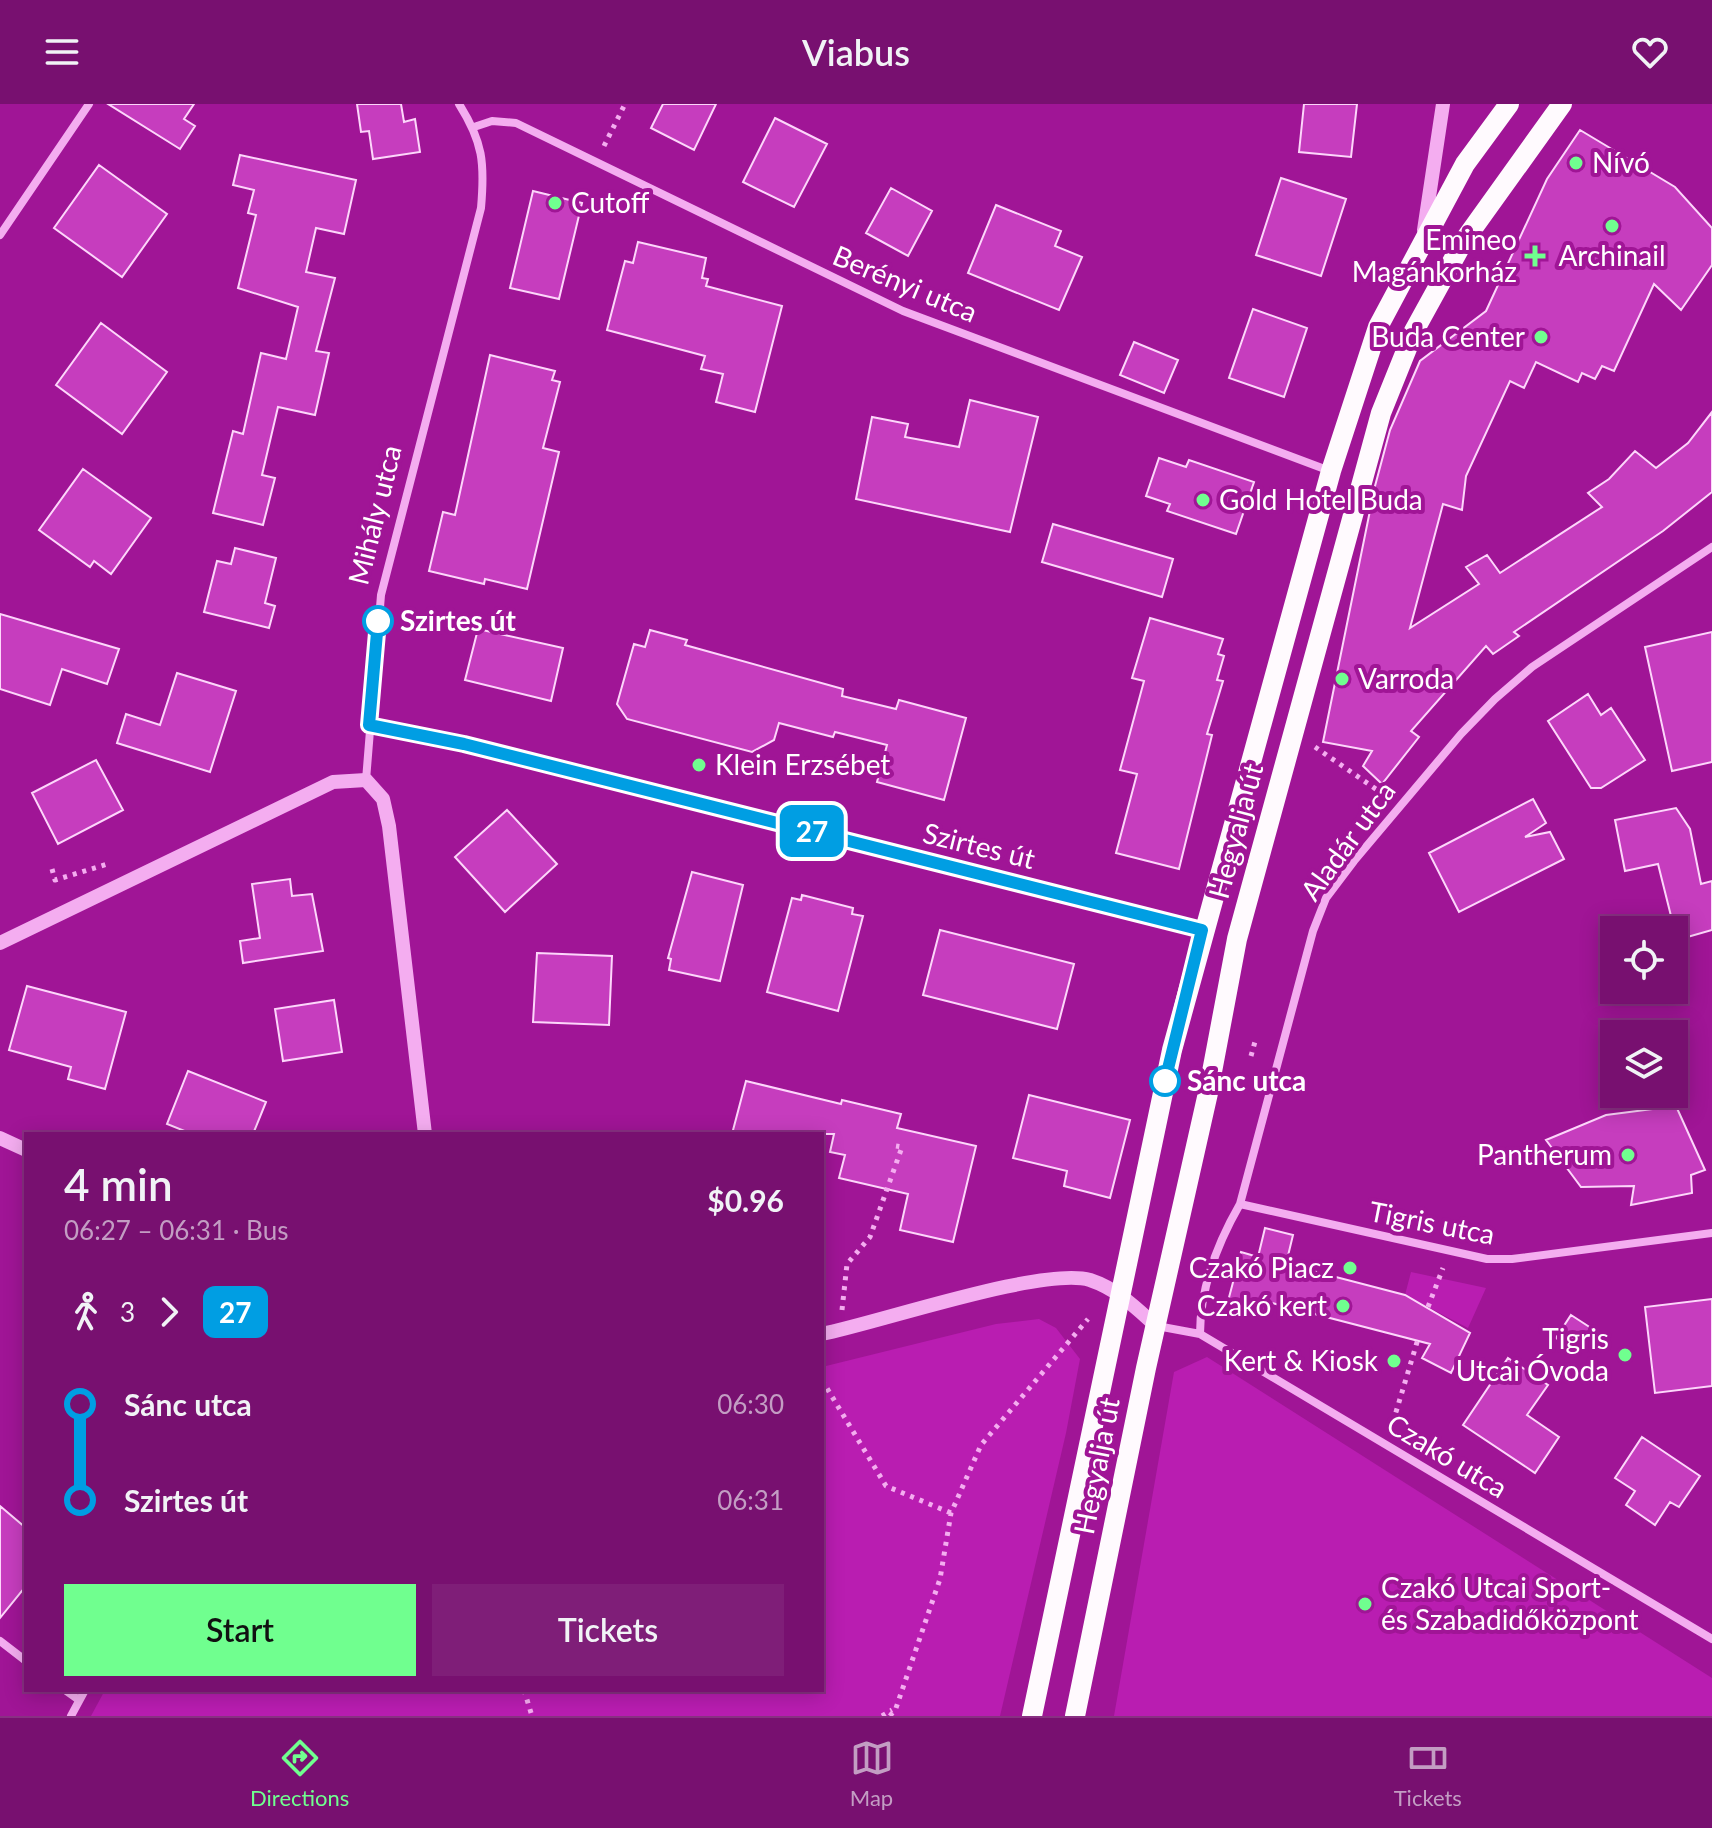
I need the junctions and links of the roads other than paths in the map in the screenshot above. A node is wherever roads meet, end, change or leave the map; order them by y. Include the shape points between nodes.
1 (89, 104) edge
2 (459, 104) edge
3 (1443, 104) edge
4 (1509, 104) edge
5 (1562, 104) edge
6 (474, 127) junction
7 (0, 235) edge
8 (1422, 239) junction
9 (1331, 471) junction
10 (1712, 547) edge
11 (369, 725) junction
12 (366, 780) junction
13 (1202, 930) junction
14 (0, 943) edge
15 (425, 1132) edge
16 (0, 1138) edge
17 (24, 1149) edge
18 (1240, 1204) junction
19 (1712, 1233) edge
20 (1120, 1294) junction
21 (1155, 1325) junction
22 (824, 1334) edge
23 (1200, 1334) junction
24 (1712, 1639) edge
25 (0, 1641) edge
26 (24, 1659) edge
27 (68, 1692) edge
28 (84, 1692) edge
29 (79, 1700) junction
30 (71, 1716) edge
31 (1032, 1716) edge
32 (1075, 1716) edge

1 - 7 street
2 - 6 street, Mihály utca
3 - 8 street
4 - 8 main road, Hegyalja út via 1465,164
5 - 21 main road, Hegyalja út via 1463,242 1414,331 1381,413 1237,939
6 - 9 street, Berényi utca via 492,121 516,123 903,311
6 - 11 street, Mihály utca via 485,164 481,208 381,595
8 - 9 main road, Hegyalja út via 1378,327
9 - 13 main road, Hegyalja út
10 - 18 street, Aladár utca via 1532,667 1495,699 1399,805 1326,898
11 - 12 street, Mihály utca
11 - 13 street, Szirtes út via 464,744
12 - 14 street via 333,782
12 - 15 street via 383,799 389,826
13 - 20 main road, Hegyalja út
16 - 17 street
18 - 19 street, Tigris utca via 1487,1259
18 - 23 street, Aladár utca via 1220,1239 1200,1308
20 - 21 street
20 - 22 street via 1089,1280 1026,1282
20 - 31 main road, Hegyalja út
21 - 23 street, Czakó utca
21 - 32 main road, Hegyalja út
23 - 24 street, Czakó utca
25 - 26 street
27 - 29 street
28 - 29 street
29 - 30 street

